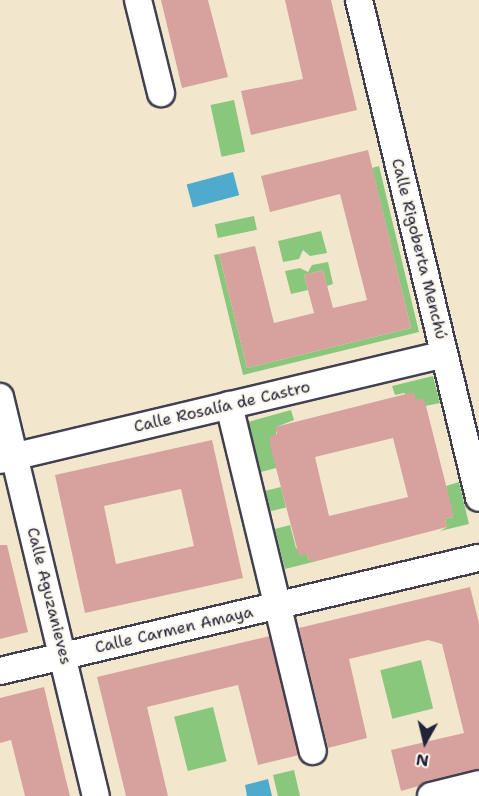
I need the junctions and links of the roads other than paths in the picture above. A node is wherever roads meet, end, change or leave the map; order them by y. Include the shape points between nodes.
1 (138, 0) edge
2 (359, 0) edge
3 (161, 93) dead end
4 (444, 354) junction
5 (0, 397) edge
6 (230, 405) junction
7 (7, 458) edge
8 (479, 498) edge
9 (479, 558) edge
10 (278, 605) junction
11 (63, 656) junction
12 (0, 671) edge
13 (313, 751) dead end
14 (479, 784) edge
15 (96, 796) edge
16 (431, 796) edge

1 - 3 street
2 - 4 street, Calle Rigoberta Menchú
4 - 6 street, Calle Rosalía de Castro
4 - 8 street, Calle Rigoberta Menchú
5 - 7 street, Calle Aguzanieves
6 - 7 street, Calle Rosalía de Castro
6 - 10 street
7 - 11 street, Calle Aguzanieves
9 - 10 street, Calle Carmen Amaya
10 - 11 street, Calle Carmen Amaya
10 - 13 street
11 - 12 street, Calle Carmen Amaya
11 - 15 street, Calle Aguzanieves
14 - 16 street

